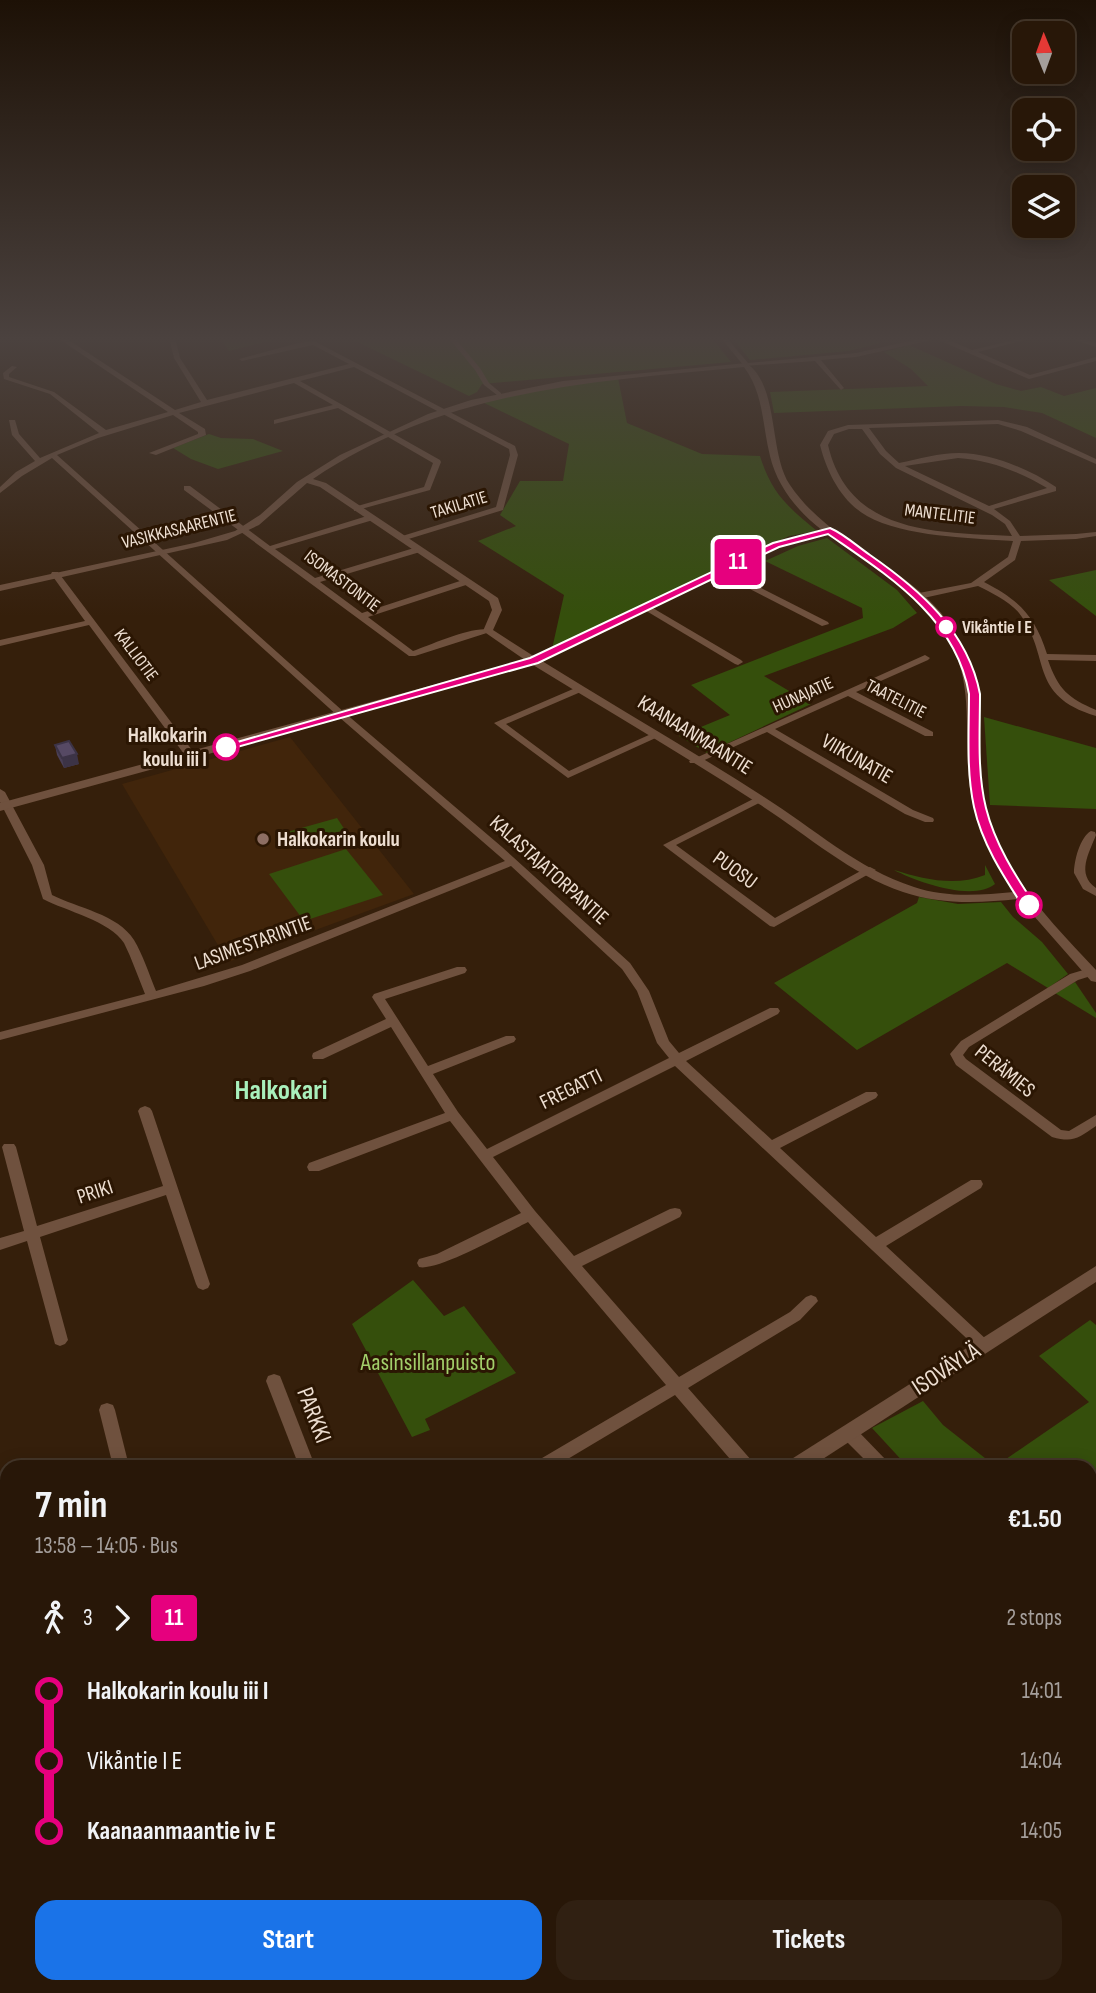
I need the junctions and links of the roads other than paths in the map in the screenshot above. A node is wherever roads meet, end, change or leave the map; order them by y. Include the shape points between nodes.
1 (14, 430) edge
2 (101, 430) edge
3 (118, 430) edge
4 (200, 430) edge
5 (381, 430) edge
6 (397, 430) edge
7 (477, 430) edge
8 (768, 430) edge
9 (836, 430) edge
10 (867, 430) edge
11 (1026, 430) edge
12 (106, 434) junction
13 (388, 434) junction
14 (16, 435) junction
15 (4, 436) dead end
16 (153, 453) dead end
17 (52, 454) junction
18 (38, 460) junction
19 (1096, 462) edge
20 (898, 465) junction
21 (306, 480) junction
22 (187, 488) dead end
23 (0, 491) edge
24 (357, 509) junction
25 (987, 509) junction
26 (370, 518) junction
27 (245, 530) junction
28 (830, 531) junction
29 (1096, 534) edge
30 (1017, 537) junction
31 (402, 539) junction
32 (271, 548) junction
33 (417, 550) junction
34 (161, 554) junction
35 (720, 570) junction
36 (55, 574) junction
37 (316, 581) junction
38 (466, 582) junction
39 (979, 583) junction
40 (1, 587) edge
41 (919, 596) junction
42 (646, 607) junction
43 (363, 616) junction
44 (92, 622) junction
45 (825, 624) dead end
46 (488, 631) junction
47 (0, 643) edge
48 (1042, 657) junction
49 (925, 658) dead end
50 (1096, 658) edge
51 (534, 661) junction
52 (738, 662) dead end
53 (580, 689) junction
54 (848, 692) junction
55 (1096, 713) edge
56 (342, 715) junction
57 (767, 728) junction
58 (929, 734) dead end
59 (655, 736) junction
60 (191, 756) junction
61 (694, 761) junction
62 (0, 792) edge
63 (759, 799) junction
64 (3, 806) edge
65 (929, 820) dead end
66 (1091, 834) dead end
67 (512, 862) junction
68 (870, 870) junction
69 (1096, 893) edge
70 (1021, 895) junction
71 (461, 970) dead end
72 (1093, 975) edge
73 (152, 996) junction
74 (774, 1011) dead end
75 (393, 1021) junction
76 (0, 1036) edge
77 (510, 1039) dead end
78 (318, 1056) dead end
79 (677, 1060) junction
80 (427, 1071) junction
81 (871, 1095) dead end
82 (145, 1111) dead end
83 (453, 1115) junction
84 (1096, 1120) edge
85 (9, 1147) dead end
86 (771, 1147) junction
87 (484, 1156) junction
88 (314, 1167) dead end
89 (976, 1184) dead end
90 (170, 1189) junction
91 (676, 1213) dead end
92 (530, 1215) junction
93 (32, 1234) junction
94 (0, 1244) edge
95 (876, 1245) junction
96 (424, 1263) dead end
97 (572, 1264) junction
98 (1096, 1273) edge
99 (203, 1284) dead end
100 (810, 1301) dead end
101 (60, 1340) dead end
102 (983, 1345) junction
103 (274, 1381) dead end
104 (677, 1388) junction
105 (107, 1410) dead end
106 (849, 1433) junction
107 (120, 1460) edge
108 (305, 1460) edge
109 (553, 1460) edge
110 (741, 1460) edge
111 (806, 1460) edge
112 (875, 1460) edge

1 - 14 street
2 - 12 street
3 - 12 street
4 - 16 street via 202,435
5 - 13 street
6 - 13 street, VASIKKASAARENTIE
7 - 31 street, TAKILATIE via 514,451 501,506
8 - 28 street via 779,472 801,505
9 - 30 street, MANTELITIE via 824,445 831,469 842,488 881,520 907,527
10 - 20 street via 882,453
11 - 19 street
12 - 17 street
13 - 21 street, VASIKKASAARENTIE
13 - 24 street via 437,462 428,487
14 - 15 street
14 - 18 street
17 - 18 street
17 - 34 street, KALASTAJATORPANTIE
18 - 23 street
20 - 25 street
20 - 25 street via 965,455 993,460 1052,489
21 - 24 street via 323,485
21 - 27 street, VASIKKASAARENTIE
22 - 27 street, ISOMASTONTIE
24 - 26 street
25 - 30 street via 1006,521
26 - 31 street
26 - 32 street
27 - 32 street, ISOMASTONTIE
27 - 34 street, VASIKKASAARENTIE
28 - 35 street via 785,541
28 - 41 street
29 - 30 street via 1059,539
30 - 39 street via 1013,558
31 - 33 street
32 - 37 street, ISOMASTONTIE
33 - 37 street, TAKILATIE
33 - 38 street
34 - 36 street, VASIKKASAARENTIE
34 - 56 street, KALASTAJATORPANTIE
35 - 42 street
35 - 45 street
36 - 40 street, VASIKKASAARENTIE
36 - 44 street, KALLIOTIE
37 - 43 street, ISOMASTONTIE
38 - 43 street
38 - 46 street via 497,604
39 - 41 street
39 - 48 street via 1022,612
41 - 70 street via 948,630 972,681 975,776 981,809 1001,862
42 - 51 street
42 - 52 street
43 - 46 street, ISOMASTONTIE via 412,654
44 - 47 street
44 - 60 street, KALLIOTIE
46 - 51 street, KAANAANMAANTIE
48 - 50 street
48 - 55 street via 1054,689 1076,706
49 - 54 street, HUNAJATIE
51 - 53 street, KAANAANMAANTIE
51 - 56 street
53 - 59 street, KAANAANMAANTIE
53 - 59 street via 499,723 568,775
54 - 57 street, HUNAJATIE
54 - 58 street, TAATELITIE
56 - 60 street
56 - 67 street, KALASTAJATORPANTIE
57 - 61 street, HUNAJATIE
57 - 65 street, VIIKUNATIE
59 - 61 street, KAANAANMAANTIE
60 - 64 street
61 - 63 street, KAANAANMAANTIE
62 - 64 street
63 - 68 street, KAANAANMAANTIE
63 - 68 street, PUOSU via 668,845 774,923
64 - 73 street via 38,864 47,897 121,932
66 - 69 street via 1078,874 1082,884
67 - 73 street, LASIMESTARINTIE via 246,968
67 - 79 street, KALASTAJATORPANTIE via 632,973 656,1030
68 - 70 street, KAANAANMAANTIE via 905,889 944,898
70 - 72 street
71 - 75 street via 379,997
72 - 84 street, PERÄMIES via 1074,977 956,1054 1057,1135 1071,1136
73 - 76 street, LASIMESTARINTIE
74 - 79 street, FREGATTI
75 - 78 street
75 - 80 street
77 - 80 street
79 - 86 street, KALASTAJATORPANTIE
79 - 87 street, FREGATTI
80 - 83 street
81 - 86 street
82 - 90 street
83 - 87 street
83 - 88 street
85 - 93 street
86 - 95 street, KALASTAJATORPANTIE
87 - 92 street
89 - 95 street
90 - 93 street, PRIKI
90 - 99 street
91 - 97 street
92 - 96 street
92 - 97 street
93 - 94 street, PRIKI
93 - 101 street
95 - 102 street, KALASTAJATORPANTIE
97 - 104 street
98 - 102 street, ISOVÄYLÄ
100 - 104 street via 795,1316
102 - 106 street, ISOVÄYLÄ
103 - 108 street, PARKKI
104 - 109 street
104 - 110 street
105 - 107 street
106 - 111 street, ISOVÄYLÄ
106 - 112 street

